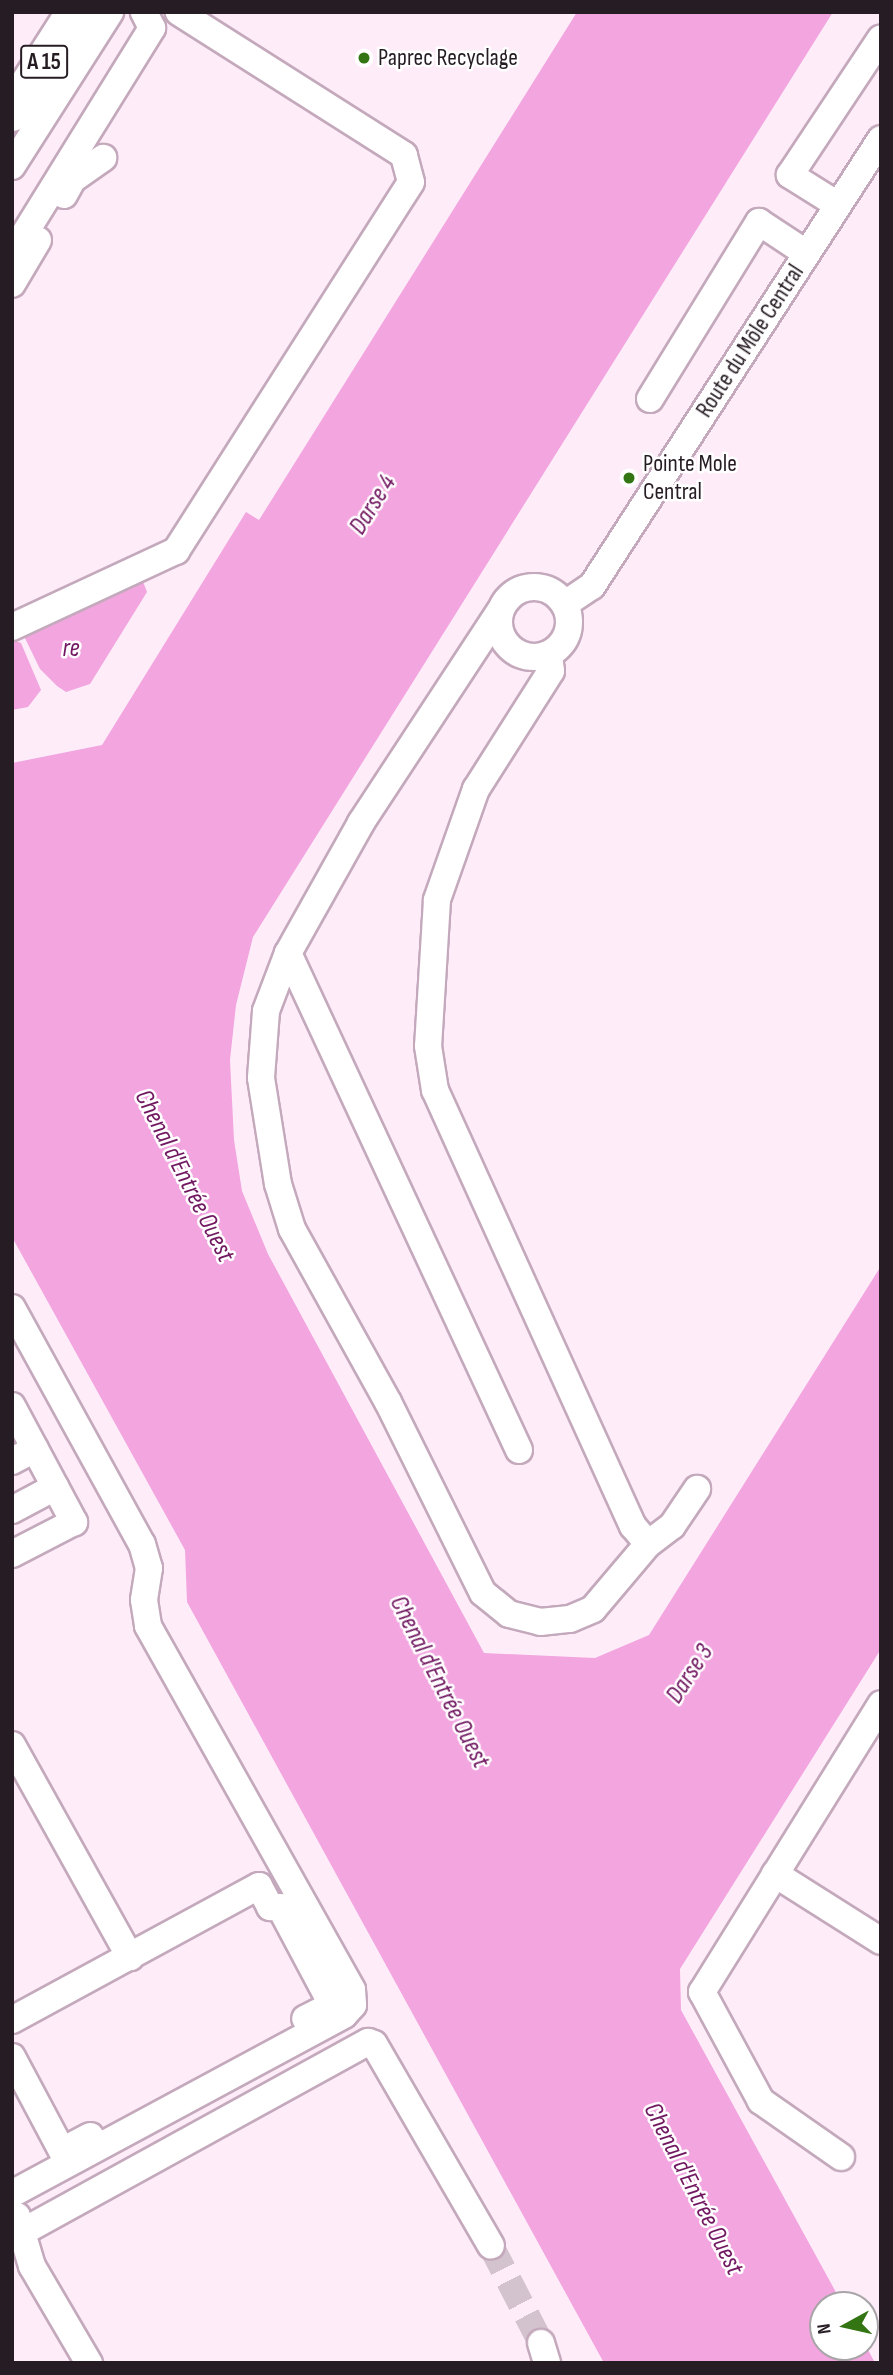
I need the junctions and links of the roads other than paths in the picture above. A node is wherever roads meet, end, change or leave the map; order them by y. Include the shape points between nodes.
1 (76, 12) edge
2 (110, 12) edge
3 (179, 12) edge
4 (155, 18) edge
5 (881, 38) edge
6 (12, 112) edge
7 (881, 139) edge
8 (103, 158) dead end
9 (12, 166) edge
10 (838, 205) junction
11 (806, 253) junction
12 (12, 254) edge
13 (12, 284) edge
14 (650, 399) dead end
15 (565, 604) junction
16 (500, 611) junction
17 (12, 627) edge
18 (549, 654) junction
19 (288, 953) junction
20 (12, 1308) edge
21 (14, 1414) edge
22 (519, 1450) dead end
23 (37, 1467) edge
24 (697, 1489) dead end
25 (12, 1490) edge
26 (12, 1510) edge
27 (648, 1544) junction
28 (12, 1554) edge
29 (881, 1704) edge
30 (12, 1745) edge
31 (775, 1874) junction
32 (881, 1941) edge
33 (130, 1957) junction
34 (12, 2020) edge
35 (12, 2057) edge
36 (841, 2157) dead end
37 (12, 2194) edge
38 (12, 2201) edge
39 (24, 2231) junction
40 (491, 2246) tunnel mouth
41 (89, 2363) edge

1 - 6 highway, A 15
2 - 9 street
3 - 17 street via 404,155 411,182 176,551
4 - 12 street
5 - 10 street via 790,175
7 - 10 street, Route du Môle Central
8 - 13 street via 73,179
10 - 11 street, Route du Môle Central
11 - 14 street via 759,222
11 - 15 street, Route du Môle Central via 592,586
15 - 16 street via 558,595 536,586 514,593
15 - 18 street via 569,627 559,648
16 - 18 street via 500,634 515,653 537,658
16 - 19 street via 361,823
18 - 27 street via 551,671 476,789 453,844 437,900 428,1046 435,1090 632,1526
19 - 22 street
19 - 27 street via 266,1011 261,1078 278,1184 292,1229 388,1402 483,1593 509,1614 540,1622 570,1619 593,1609
20 - 37 street via 142,1544 149,1568 144,1600 148,1626 352,1990 353,2004 344,2015
21 - 23 street
23 - 25 street
23 - 26 street
23 - 28 street via 74,1522
24 - 27 street via 672,1526
29 - 31 street
30 - 33 street
31 - 32 street
31 - 36 street via 702,1992 761,2101
33 - 34 street
33 - 35 street via 259,1886 270,1907 280,1907 332,2005 62,2151
38 - 39 street
39 - 40 street via 368,2042 374,2044
39 - 41 street via 32,2266

